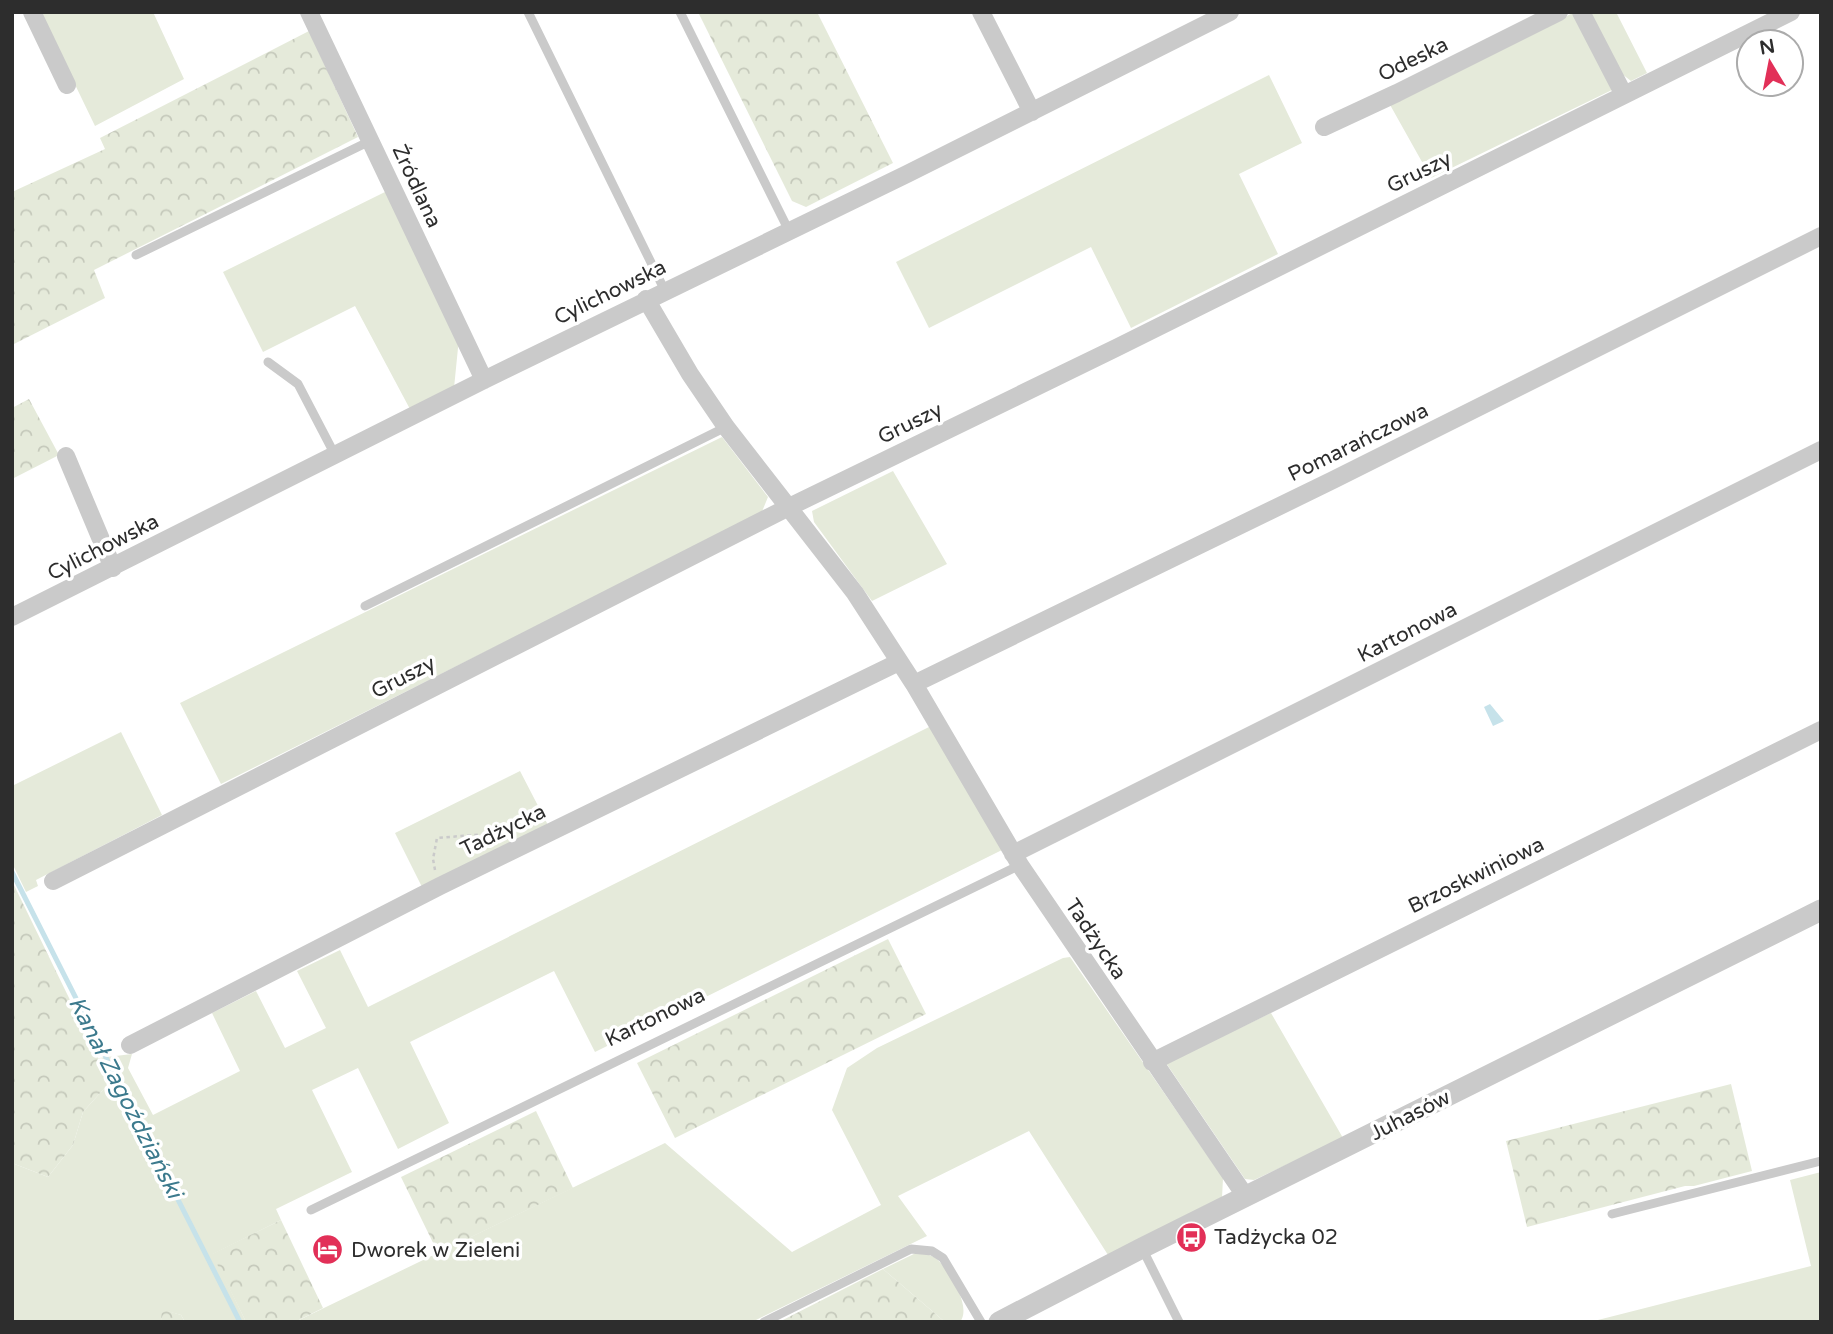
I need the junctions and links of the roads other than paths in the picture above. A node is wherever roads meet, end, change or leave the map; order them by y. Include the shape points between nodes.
1 (32, 12) edge
2 (309, 12) edge
3 (528, 12) edge
4 (680, 12) edge
5 (981, 12) edge
6 (1230, 12) edge
7 (1559, 12) edge
8 (1581, 12) edge
9 (1791, 12) edge
10 (67, 85) dead end
11 (1624, 95) junction
12 (1032, 112) junction
13 (1324, 127) dead end
14 (370, 141) junction
15 (789, 230) junction
16 (1821, 236) edge
17 (136, 255) dead end
18 (665, 291) junction
19 (646, 299) junction
20 (268, 362) dead end
21 (484, 380) junction
22 (726, 427) junction
23 (1821, 450) edge
24 (335, 455) junction
25 (66, 456) dead end
26 (787, 508) junction
27 (113, 568) junction
28 (365, 606) dead end
29 (12, 617) edge
30 (900, 662) junction
31 (914, 684) junction
32 (1821, 730) edge
33 (1016, 859) junction
34 (53, 881) dead end
35 (1821, 910) edge
36 (130, 1045) dead end
37 (1153, 1062) junction
38 (1821, 1161) edge
39 (1246, 1197) junction
40 (311, 1210) dead end
41 (1612, 1214) dead end
42 (1142, 1248) junction
43 (764, 1322) edge
44 (981, 1322) edge
45 (999, 1322) edge
46 (1179, 1322) edge

1 - 10 street
2 - 14 street, Źródlana
3 - 18 lane
4 - 15 lane
5 - 12 street
6 - 12 street, Cylichowska
7 - 13 street, Odeska
8 - 11 street
9 - 11 street, Gruszy
11 - 26 street, Gruszy
12 - 15 street, Cylichowska
14 - 17 lane
14 - 21 street, Źródlana
15 - 18 street, Cylichowska
16 - 31 street, Pomarańczowa
18 - 19 street, Cylichowska
19 - 21 street, Cylichowska
19 - 22 street, Tadżycka
20 - 24 lane via 298,384
21 - 24 street, Cylichowska
22 - 26 street, Tadżycka
22 - 28 lane
23 - 33 street, Kartonowa
24 - 27 street, Cylichowska
25 - 27 street
26 - 30 street, Tadżycka via 855,593
26 - 34 street, Gruszy
27 - 29 street, Cylichowska
30 - 31 street, Tadżycka
30 - 36 street, Tadżycka via 440,886
31 - 33 street, Tadżycka
32 - 37 street, Brzoskwiniowa
33 - 37 street, Tadżycka
33 - 40 lane, Kartonowa
35 - 39 street, Juhasów
37 - 39 street, Tadżycka
38 - 41 lane
39 - 42 street, Juhasów
42 - 45 street, Juhasów
42 - 46 lane
43 - 44 lane via 911,1249 932,1251 943,1258

